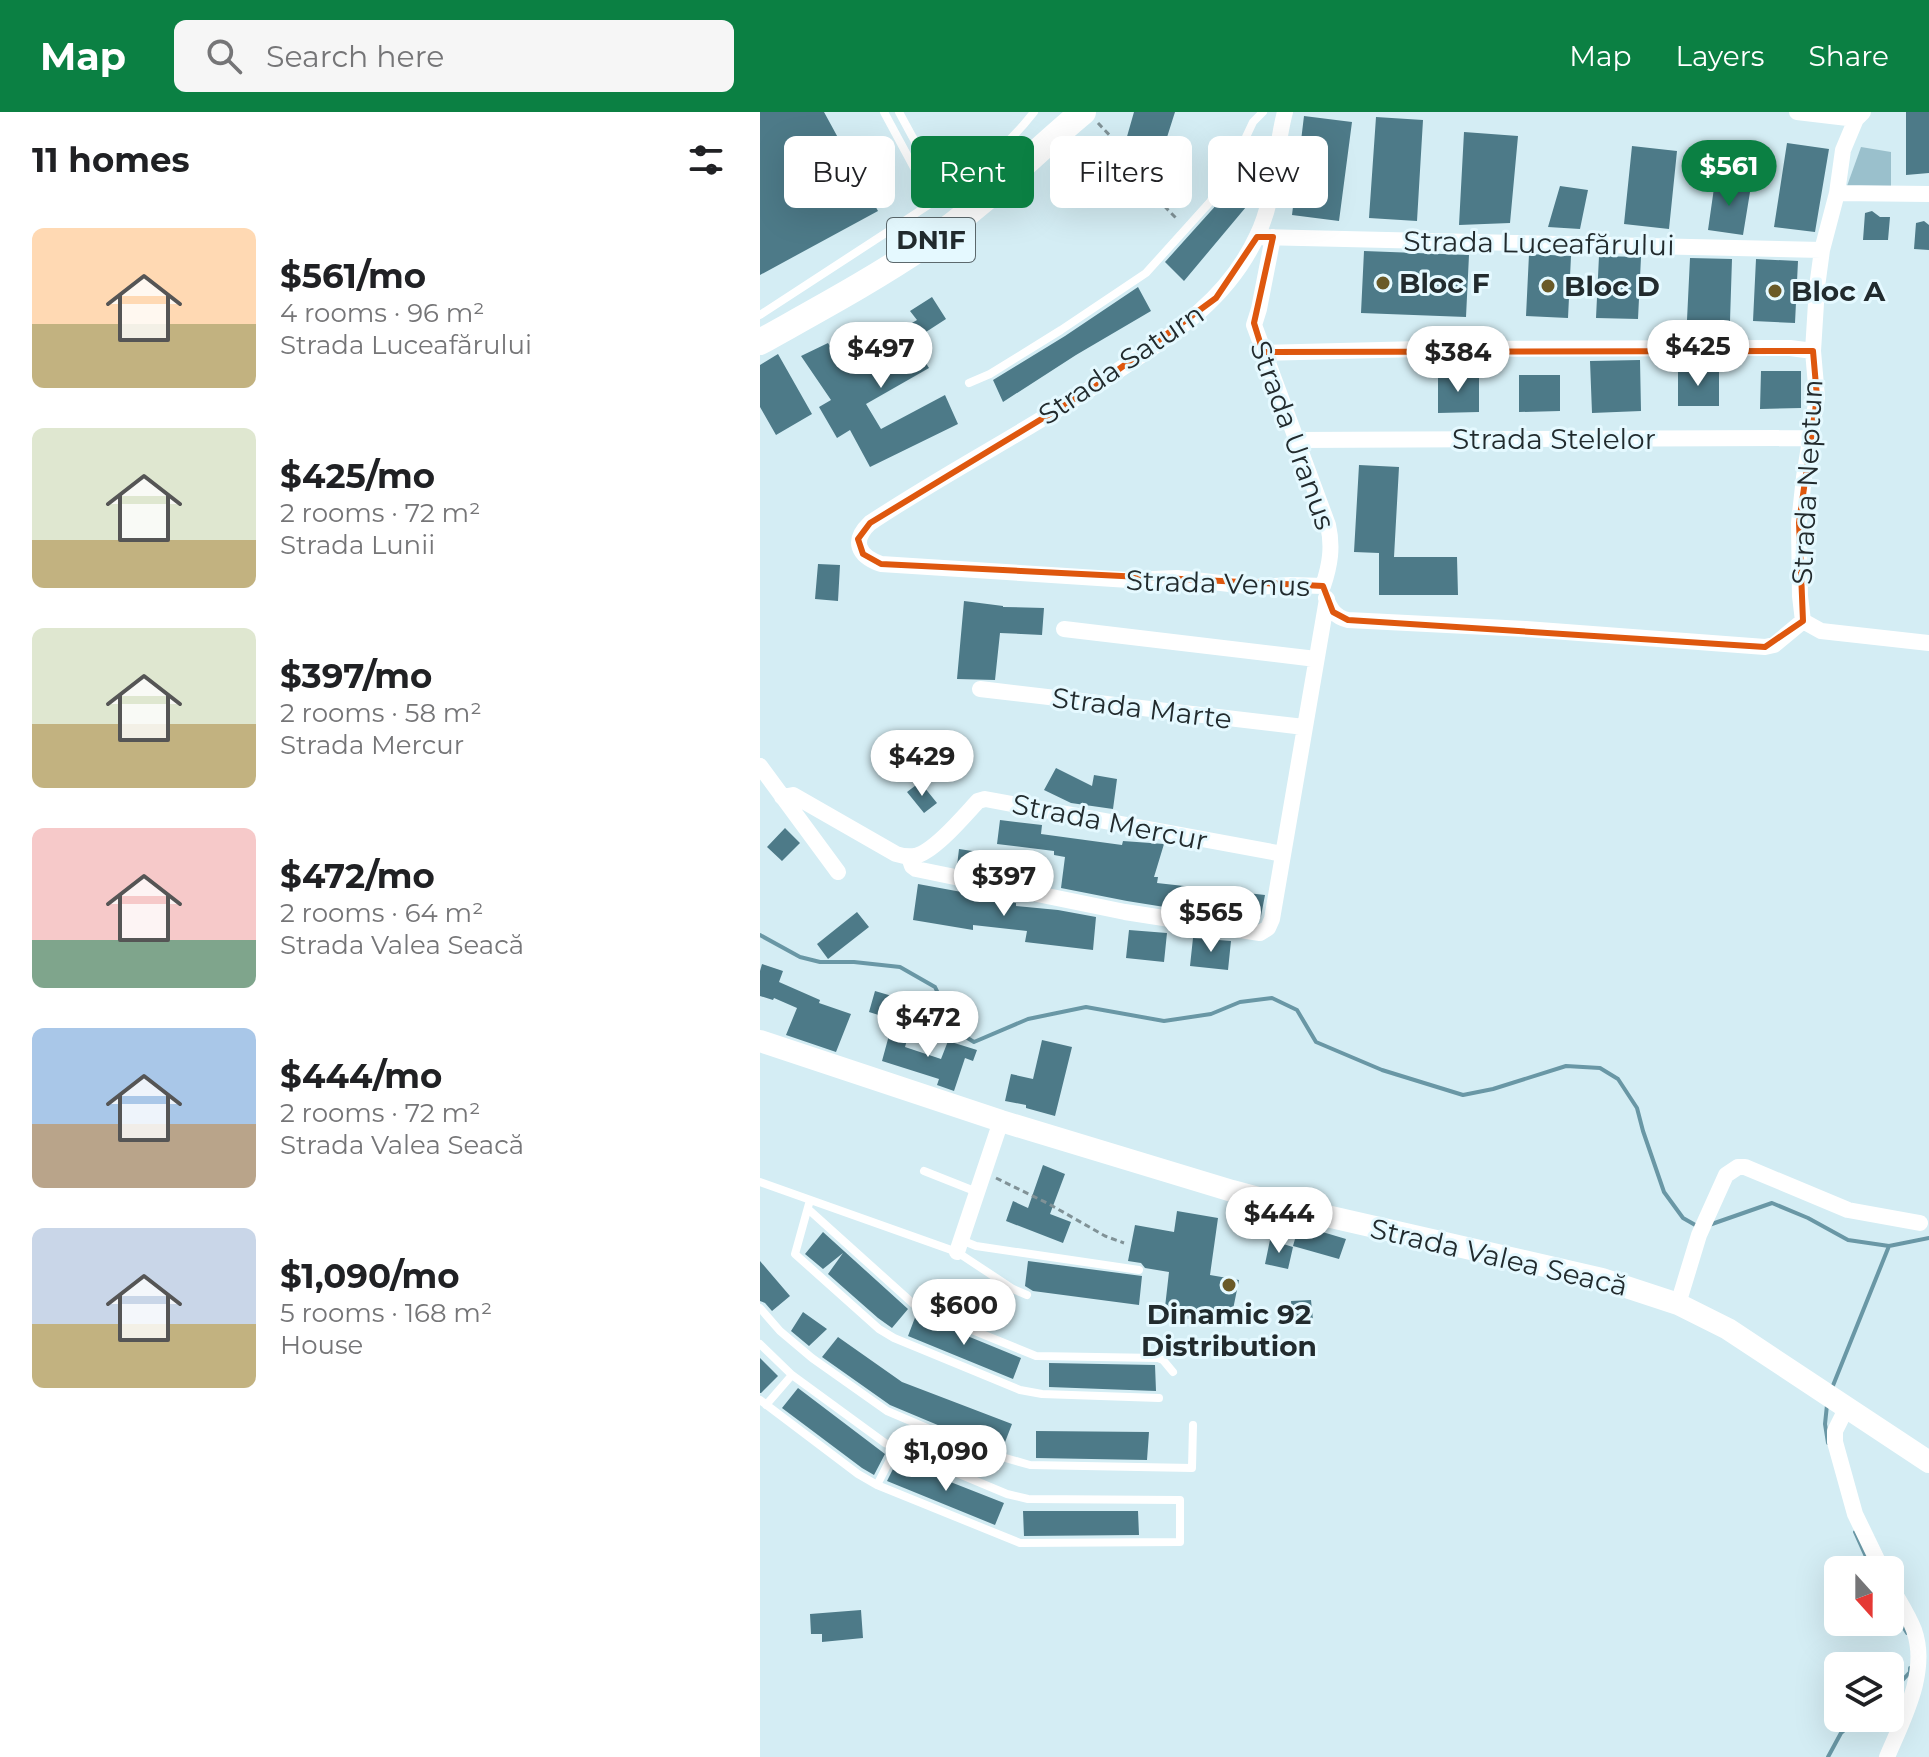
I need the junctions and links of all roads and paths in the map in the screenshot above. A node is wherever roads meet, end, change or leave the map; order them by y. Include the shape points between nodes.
1 (884, 112) edge
2 (899, 112) edge
3 (1034, 112) edge
4 (1263, 112) edge
5 (1285, 112) edge
6 (1797, 112) edge
7 (1860, 115) edge
8 (1090, 117) edge
9 (912, 136) edge
10 (1012, 136) edge
11 (911, 162) edge
12 (1837, 193) junction
13 (1929, 194) edge
14 (925, 208) edge
15 (1185, 227) junction
16 (1265, 237) junction
17 (1822, 250) junction
18 (760, 315) edge
19 (760, 342) edge
20 (1813, 351) junction
21 (1264, 353) junction
22 (969, 383) dead end
23 (1811, 438) junction
24 (1296, 440) junction
25 (858, 539) joint
26 (1325, 592) junction
27 (1803, 621) junction
28 (1064, 629) dead end
29 (1929, 643) edge
30 (1316, 659) junction
31 (980, 689) dead end
32 (1304, 727) junction
33 (760, 766) edge
34 (782, 797) junction
35 (1283, 854) junction
36 (909, 857) junction
37 (838, 872) dead end
38 (760, 1041) edge
39 (1001, 1121) junction
40 (924, 1171) dead end
41 (984, 1173) junction
42 (760, 1182) edge
43 (977, 1192) junction
44 (809, 1204) junction
45 (1920, 1223) dead end
46 (1124, 1243) dead end
47 (959, 1246) junction
48 (1139, 1270) dead end
49 (1027, 1295) dead end
50 (1678, 1304) junction
51 (760, 1308) edge
52 (760, 1344) edge
53 (1173, 1372) dead end
54 (792, 1375) junction
55 (1159, 1398) dead end
56 (763, 1402) edge
57 (1844, 1405) junction
58 (1193, 1425) dead end
59 (896, 1448) junction
60 (1929, 1462) edge
61 (877, 1485) junction
62 (1875, 1556) edge
63 (1904, 1612) edge
64 (1887, 1757) edge

1 - 11 lane
2 - 9 lane
3 - 10 lane
4 - 15 lane via 1210,202
5 - 16 street, Strada Saturn
6 - 7 street
7 - 12 street, Strada Neptun via 1843,150
8 - 15 path via 1116,142 1116,157
8 - 19 main road, DN1F via 1045,144 930,241
12 - 13 street
12 - 17 street, Strada Neptun
14 - 18 lane
15 - 22 lane via 1146,273
16 - 17 street, Strada Luceafărului
16 - 21 street, Strada Uranus via 1254,325
16 - 25 street, Strada Saturn via 1216,298 1173,334 882,514
17 - 20 street, Strada Neptun
20 - 21 street
20 - 23 street, Strada Neptun via 1817,397
21 - 24 street, Strada Uranus
23 - 24 street, Strada Stelelor
23 - 27 street, Strada Neptun via 1799,523
24 - 26 street, Strada Uranus via 1331,539
25 - 26 street, Strada Venus via 863,554 881,564 1291,585
26 - 27 street, Strada Venus via 1337,616 1348,620 1765,647
26 - 30 street, Strada Uranus
27 - 29 street via 1821,631
28 - 30 street
30 - 32 street, Strada Uranus
31 - 32 street, Strada Marte
32 - 35 street, Strada Uranus
33 - 34 street
34 - 36 street via 793,795
34 - 37 street
35 - 36 street, Strada Mercur via 985,799 931,848
35 - 36 street, Strada Uranus via 1272,919 1260,933 934,873 916,869
38 - 39 main road, Strada Valea Seacă
39 - 41 street
39 - 50 main road, Strada Valea Seacă via 1232,1191 1602,1279
40 - 43 lane
41 - 43 street
41 - 46 path
42 - 44 lane
43 - 47 street
44 - 47 lane
44 - 53 lane via 918,1308 1036,1356 1158,1358
44 - 55 lane via 795,1254 894,1338 1020,1390
45 - 50 street via 1848,1210 1738,1167 1726,1175 1706,1217
47 - 48 lane
47 - 49 lane
50 - 57 main road, Strada Valea Seacă via 1728,1329
51 - 58 lane via 812,1358 887,1411 981,1451 1030,1465 1192,1468
52 - 54 lane
54 - 56 lane
54 - 59 lane
56 - 61 lane
57 - 60 main road, Strada Valea Seacă
57 - 62 street via 1835,1442 1855,1514
59 - 61 lane
59 - 61 lane via 1028,1499 1180,1500 1180,1542 1020,1543
63 - 64 street via 1918,1646 1917,1669

